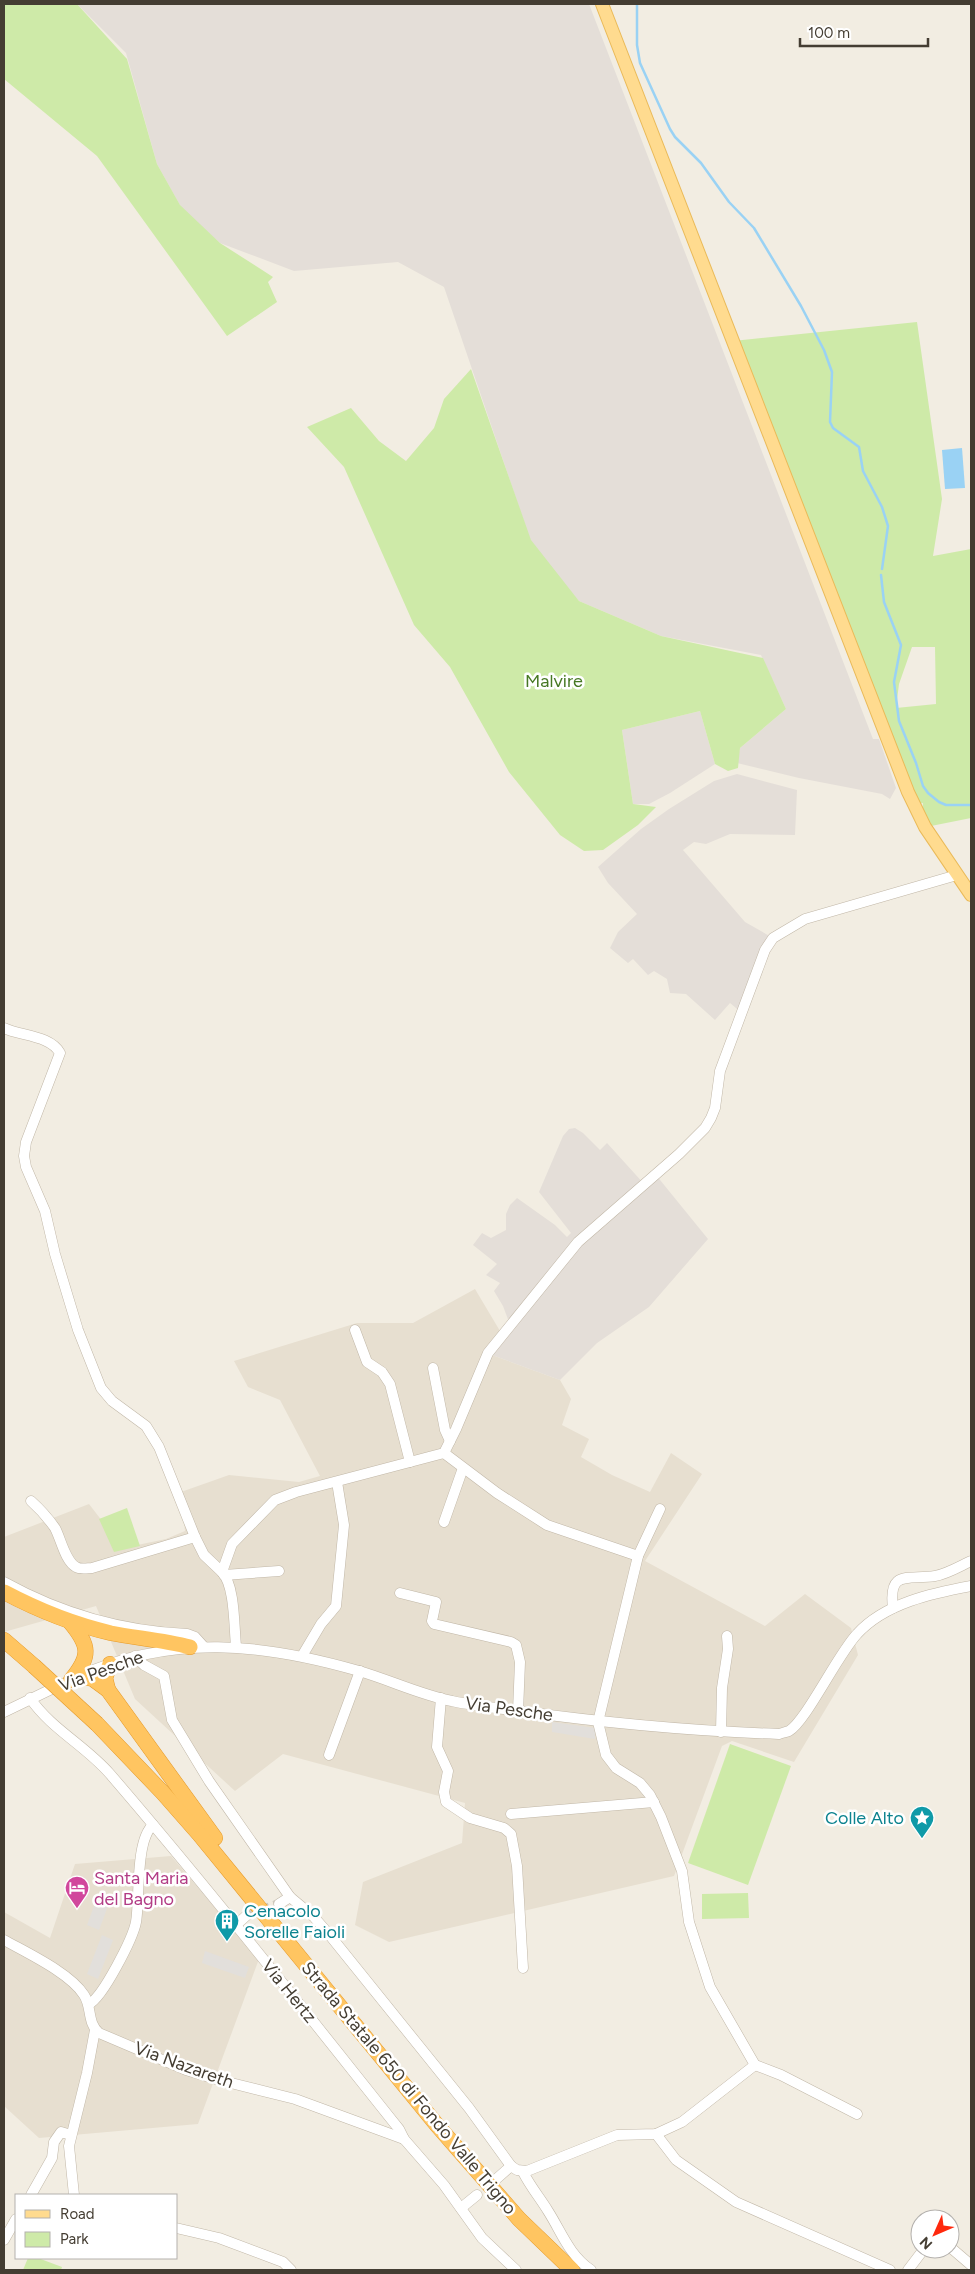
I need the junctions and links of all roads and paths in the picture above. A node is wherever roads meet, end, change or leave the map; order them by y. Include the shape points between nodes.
1 (602, 4) edge
2 (957, 875) junction
3 (971, 895) edge
4 (4, 1028) edge
5 (354, 1330) dead end
6 (433, 1368) dead end
7 (450, 1441) junction
8 (444, 1453) junction
9 (410, 1462) junction
10 (463, 1468) junction
11 (337, 1482) junction
12 (31, 1501) dead end
13 (660, 1509) dead end
14 (444, 1522) dead end
15 (195, 1537) junction
16 (638, 1556) junction
17 (971, 1561) edge
18 (279, 1571) dead end
19 (223, 1573) junction
20 (4, 1582) edge
21 (971, 1586) edge
22 (4, 1592) edge
23 (400, 1593) dead end
24 (894, 1608) junction
25 (70, 1622) junction
26 (727, 1636) dead end
27 (4, 1640) edge
28 (4, 1646) edge
29 (236, 1646) junction
30 (197, 1647) junction
31 (135, 1656) junction
32 (302, 1656) junction
33 (110, 1664) junction
34 (34, 1666) junction
35 (360, 1671) junction
36 (76, 1678) junction
37 (108, 1690) junction
38 (30, 1698) junction
39 (441, 1698) junction
40 (518, 1711) junction
41 (4, 1712) edge
42 (598, 1722) junction
43 (721, 1732) junction
44 (329, 1756) dead end
45 (654, 1802) junction
46 (510, 1814) dead end
47 (153, 1826) junction
48 (290, 1897) junction
49 (279, 1904) tunnel mouth
50 (251, 1911) junction
51 (236, 1925) junction
52 (4, 1940) edge
53 (523, 1968) dead end
54 (89, 2004) junction
55 (95, 2030) junction
56 (755, 2065) junction
57 (857, 2114) dead end
58 (656, 2134) junction
59 (71, 2135) junction
60 (404, 2139) junction
61 (511, 2166) junction
62 (522, 2172) junction
63 (494, 2181) dead end
64 (32, 2194) edge
65 (74, 2194) edge
66 (477, 2195) dead end
67 (461, 2208) junction
68 (15, 2221) edge
69 (178, 2228) edge
70 (4, 2240) edge
71 (960, 2256) edge
72 (916, 2259) edge
73 (971, 2265) edge
74 (291, 2270) edge
75 (516, 2270) edge
76 (572, 2270) edge
77 (591, 2270) edge
78 (890, 2270) edge
79 (908, 2270) edge

1 - 2 main road via 908,792 925,827
2 - 3 main road
2 - 7 street via 805,919 773,938 765,950 720,1071 715,1108 705,1128 651,1180 578,1242 552,1273 488,1353
4 - 15 street via 46,1041 60,1053 26,1142 26,1167 45,1211 78,1330 101,1388 112,1401 146,1426 159,1447
5 - 9 street via 367,1362 382,1372 390,1384
6 - 7 street
7 - 8 street
8 - 9 street
8 - 10 street
9 - 11 street
10 - 14 street
10 - 16 street via 547,1525
11 - 19 street via 275,1500 232,1544
11 - 32 street via 344,1525 336,1606
12 - 15 street via 56,1529 70,1561 76,1567 92,1568
13 - 16 street
15 - 19 street via 204,1555
16 - 42 street
17 - 24 street via 935,1576 904,1577 894,1585
18 - 19 street
19 - 29 street via 234,1615
20 - 30 street via 81,1617 187,1634 195,1637
21 - 24 street, Via Pesche via 938,1592
22 - 25 highway
23 - 40 street via 436,1602 434,1624 516,1645 520,1662
24 - 43 street, Via Pesche via 858,1632 835,1662 799,1722 790,1730 778,1734
25 - 30 highway via 112,1633
25 - 36 highway via 81,1636 86,1655
26 - 43 street
27 - 34 highway, Strada Statale 650 di Fondo Valle Trigno
28 - 34 highway
29 - 30 street, Via Pesche
29 - 32 street, Via Pesche
30 - 31 street, Via Pesche
31 - 33 street, Via Pesche
31 - 48 street via 164,1676 172,1720 209,1781
32 - 35 street, Via Pesche
33 - 36 street, Via Pesche
33 - 37 highway via 105,1678
34 - 50 highway, Strada Statale 650 di Fondo Valle Trigno, bridge via 97,1724 163,1793
35 - 39 street, Via Pesche
35 - 44 street
36 - 37 highway via 93,1679
36 - 38 street, Via Pesche
37 - 50 highway via 235,1865
38 - 41 street, Via Pesche
38 - 47 street, Via Hertz via 42,1714 108,1772
39 - 40 street, Via Pesche
39 - 53 street via 437,1747 448,1771 444,1792 446,1802 470,1818 504,1828 511,1834 517,1866
40 - 42 street, Via Pesche
42 - 43 street, Via Pesche
42 - 45 street via 606,1756 616,1768 640,1783
45 - 46 street
45 - 56 street via 682,1871 689,1922 710,1987
47 - 51 street, Via Hertz
47 - 54 street via 148,1832 137,1875 136,1925 108,1983
48 - 49 street
48 - 61 street via 332,1938
50 - 51 street
50 - 76 highway, Strada Statale 650 di Fondo Valle Trigno via 519,2219
51 - 60 street, Via Hertz
52 - 54 street via 73,1982
54 - 55 street via 91,2024
55 - 59 street
55 - 60 street, Via Nazareth via 186,2070 295,2099
56 - 57 street
56 - 58 street via 682,2122
58 - 62 street via 616,2135
58 - 78 street via 676,2160 736,2202
59 - 64 street via 61,2132 54,2142 52,2158
59 - 65 street via 69,2161
60 - 67 street, Via Hertz
61 - 62 street
61 - 63 street
62 - 77 street via 560,2230 574,2258
66 - 67 street
67 - 75 street, Via Hertz via 482,2238
68 - 70 street
69 - 74 street via 219,2238 283,2262
71 - 73 street
72 - 79 street

